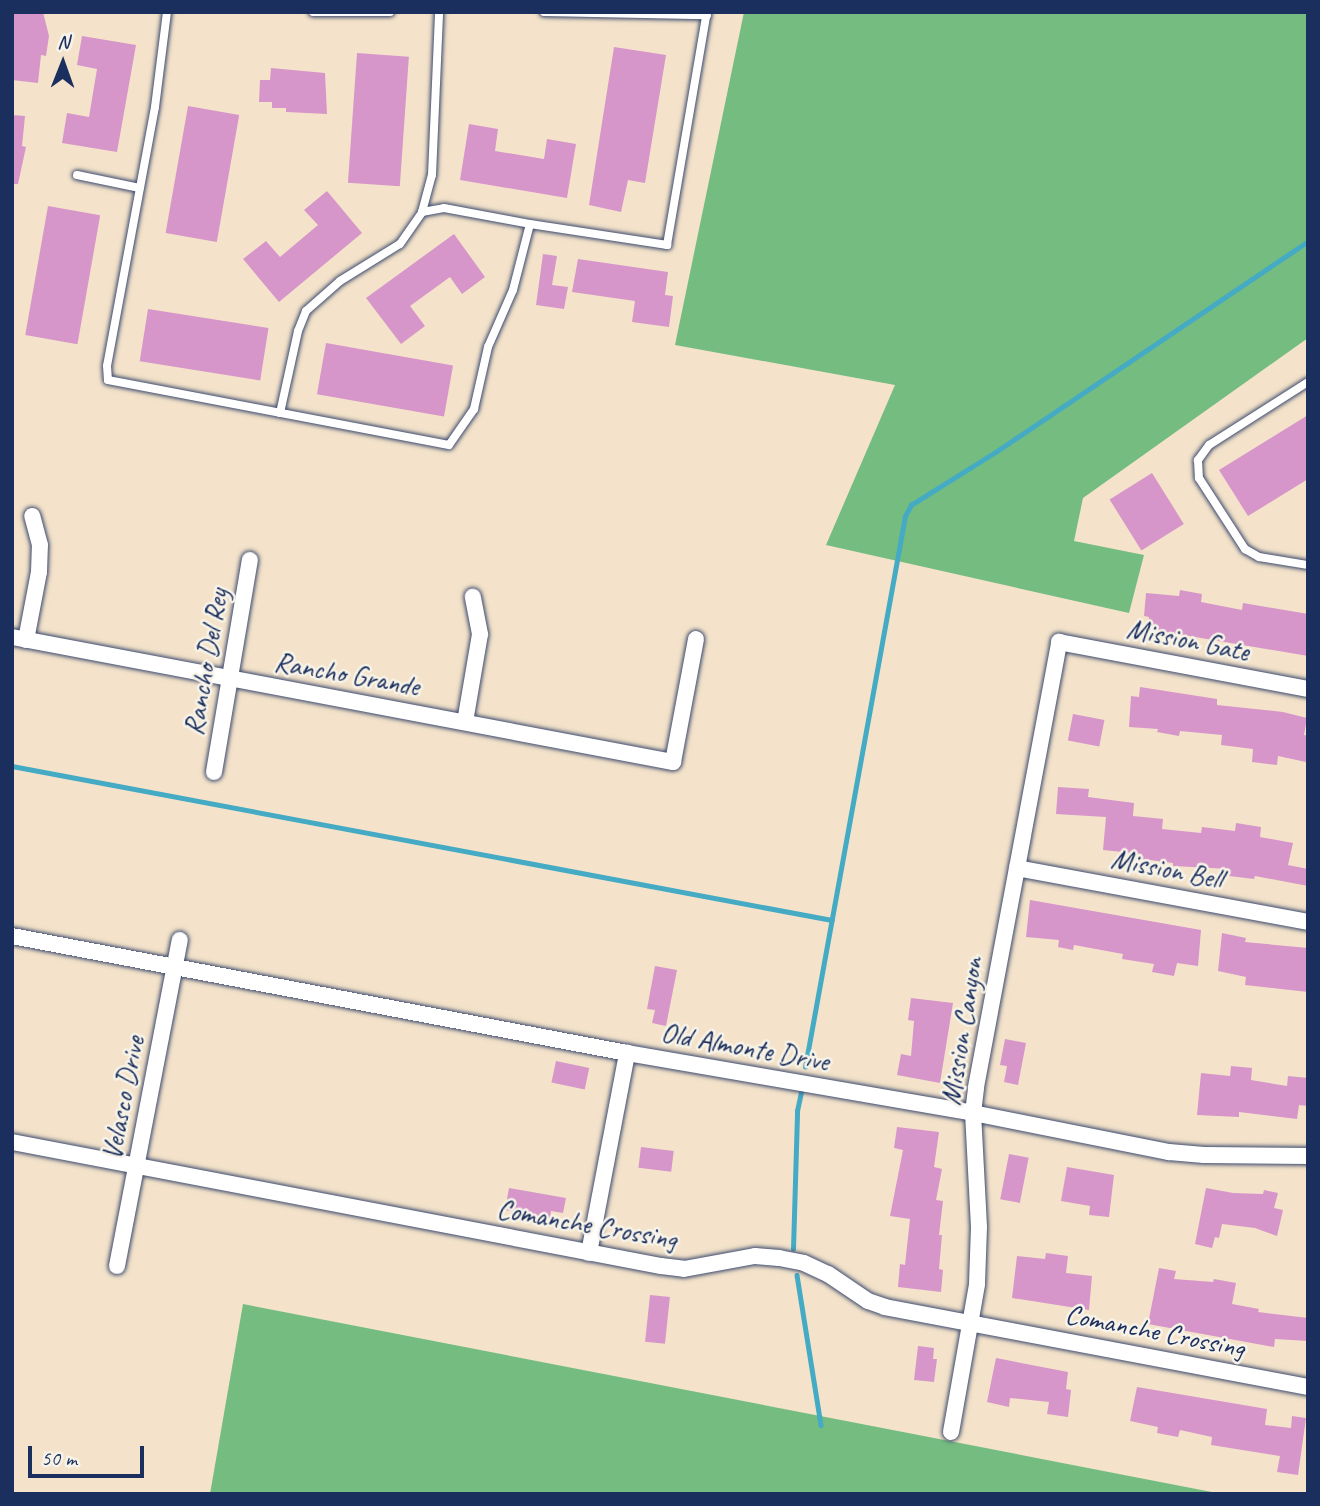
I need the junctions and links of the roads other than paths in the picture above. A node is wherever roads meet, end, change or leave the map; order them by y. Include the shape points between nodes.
1 (167, 12) edge
2 (313, 12) edge
3 (390, 12) edge
4 (439, 12) edge
5 (544, 12) edge
6 (707, 14) edge
7 (77, 176) dead end
8 (140, 188) junction
9 (422, 212) junction
10 (530, 223) junction
11 (1308, 382) edge
12 (280, 412) junction
13 (32, 516) dead end
14 (250, 560) dead end
15 (1308, 565) edge
16 (473, 597) dead end
17 (19, 638) edge
18 (696, 639) dead end
19 (1059, 642) joint
20 (229, 678) junction
21 (1308, 689) edge
22 (465, 722) junction
23 (214, 772) dead end
24 (1017, 868) junction
25 (1308, 922) edge
26 (12, 936) edge
27 (180, 940) dead end
28 (175, 968) junction
29 (627, 1053) junction
30 (973, 1114) junction
31 (12, 1142) edge
32 (1308, 1156) edge
33 (136, 1165) junction
34 (589, 1253) junction
35 (117, 1266) dead end
36 (971, 1324) junction
37 (1308, 1387) edge
38 (951, 1432) dead end

1 - 8 lane
2 - 3 lane
4 - 9 lane via 432,175
5 - 6 lane
6 - 10 lane via 667,245
7 - 8 lane
8 - 12 lane via 108,380
9 - 10 lane via 444,208
9 - 12 lane via 400,244 340,281 306,311
10 - 12 lane via 513,290 488,347 474,408 449,445
11 - 15 lane via 1209,445 1198,460 1199,478 1245,549 1259,557
13 - 17 street via 40,545 39,572
14 - 20 street, Rancho Del Rey
16 - 22 street via 480,634
17 - 20 street, Rancho Grande
18 - 22 street, Rancho Grande via 673,762
19 - 21 street, Mission Gate
19 - 24 street, Mission Canyon
20 - 22 street, Rancho Grande
20 - 23 street, Rancho Del Rey
24 - 25 street, Mission Bell
24 - 30 street, Mission Canyon via 981,1049
26 - 28 street, Old Almonte Drive
27 - 28 street, Velasco Drive
28 - 29 street, Old Almonte Drive
28 - 33 street, Velasco Drive
29 - 30 street, Old Almonte Drive
29 - 34 street
30 - 32 street, Old Almonte Drive via 1169,1152
30 - 36 street, Mission Canyon via 979,1251
31 - 33 street, Comanche Crossing
33 - 34 street, Comanche Crossing
33 - 35 street, Velasco Drive
34 - 36 street, Comanche Crossing via 684,1269 755,1256 779,1258 828,1274 885,1307
36 - 37 street, Comanche Crossing
36 - 38 street, Mission Canyon

